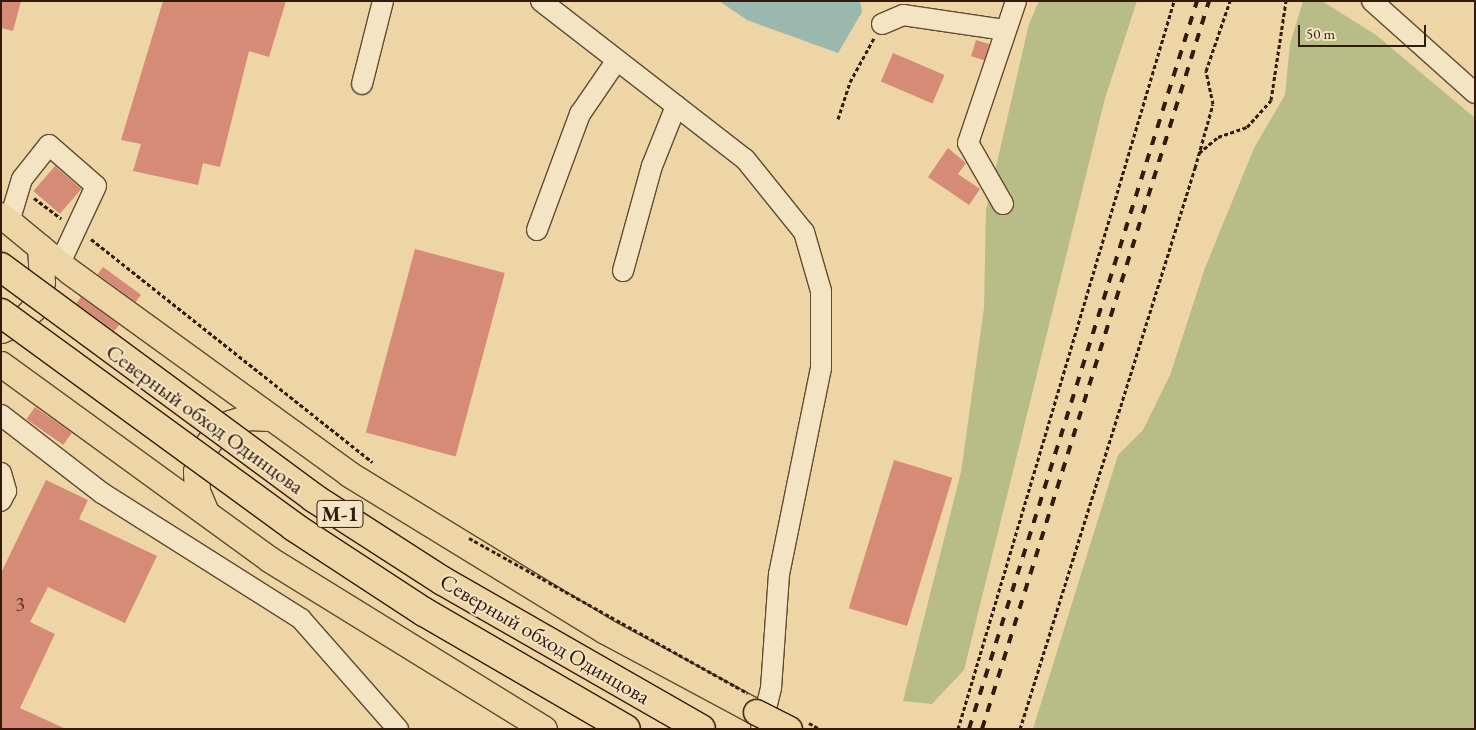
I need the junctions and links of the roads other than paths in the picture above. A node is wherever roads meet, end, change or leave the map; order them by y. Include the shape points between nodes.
1 (383, 1) edge
2 (541, 1) edge
3 (1016, 1) edge
4 (1372, 1) edge
5 (882, 24) road end
6 (1004, 30) junction
7 (617, 60) junction
8 (362, 84) dead end
9 (1475, 93) edge
10 (676, 106) junction
11 (1003, 204) dead end
12 (5, 218) edge
13 (537, 230) dead end
14 (40, 247) junction
15 (60, 263) junction
16 (1, 267) edge
17 (623, 271) dead end
18 (1, 313) edge
19 (1, 330) edge
20 (1, 364) edge
21 (1, 415) edge
22 (270, 418) junction
23 (1, 473) edge
24 (1, 501) edge
25 (205, 510) junction
26 (796, 725) edge
27 (398, 729) edge
28 (544, 729) edge
29 (626, 729) edge
30 (701, 729) edge
31 (761, 729) edge

1 - 8 street
2 - 7 street
3 - 6 street
4 - 9 street
5 - 6 street via 903,15
6 - 11 street via 968,143
7 - 10 street
7 - 13 street via 580,114
10 - 17 street via 652,166
10 - 31 street via 745,159 784,202 804,232 822,290 821,368 779,574 771,688
12 - 14 main road
12 - 15 street via 22,179 49,145 96,186 74,226
14 - 15 main road
14 - 19 main road via 42,282 33,309 22,321
15 - 22 main road
16 - 30 highway, Северный обход Одинцова / М-1, bridge via 314,498 443,581
18 - 29 highway, Северный обход Одинцова / М-1, bridge via 294,527 424,612
20 - 25 main road
21 - 27 street via 102,493 301,619
22 - 25 main road via 250,417 230,423 214,435 202,452 196,471 197,491
22 - 26 main road, bridge via 465,539 605,631
23 - 24 street via 6,491
25 - 28 main road via 352,613

